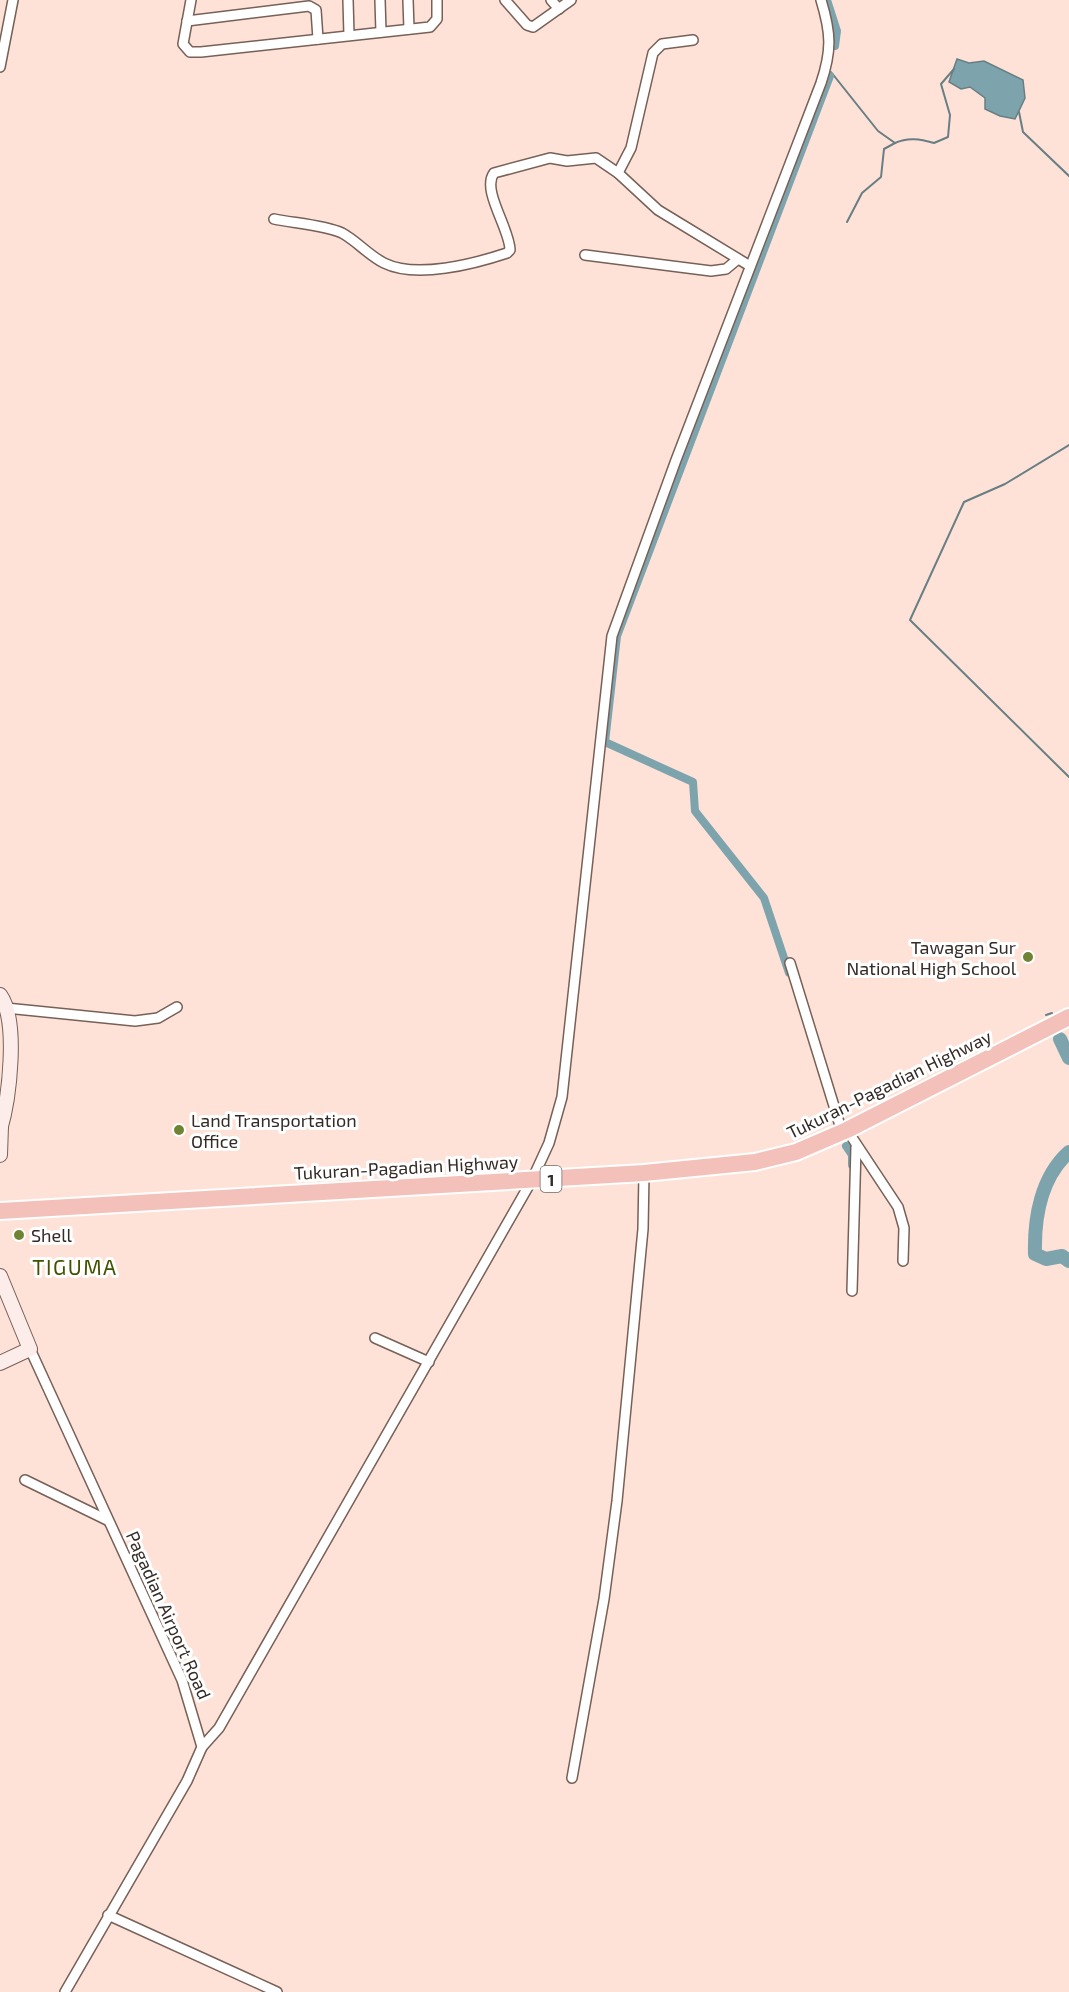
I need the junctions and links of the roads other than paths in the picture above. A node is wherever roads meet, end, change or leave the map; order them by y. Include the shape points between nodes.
1 (13, 0) edge
2 (191, 0) edge
3 (348, 0) edge
4 (380, 0) edge
5 (408, 0) edge
6 (437, 0) edge
7 (505, 0) edge
8 (550, 0) edge
9 (571, 0) edge
10 (821, 0) edge
11 (283, 4) edge
12 (559, 9) junction
13 (187, 21) junction
14 (409, 29) junction
15 (381, 32) junction
16 (349, 35) junction
17 (318, 39) junction
18 (693, 40) dead end
19 (0, 67) edge
20 (618, 173) junction
21 (274, 219) dead end
22 (585, 255) dead end
23 (738, 259) junction
24 (750, 266) junction
25 (790, 963) dead end
26 (3, 1001) edge
27 (177, 1007) dead end
28 (1069, 1017) edge
29 (1, 1128) edge
30 (844, 1131) junction
31 (856, 1147) junction
32 (0, 1155) edge
33 (644, 1173) junction
34 (532, 1180) junction
35 (0, 1211) edge
36 (903, 1261) dead end
37 (0, 1276) edge
38 (852, 1291) dead end
39 (375, 1338) dead end
40 (30, 1349) junction
41 (429, 1362) junction
42 (0, 1363) edge
43 (25, 1480) dead end
44 (107, 1520) junction
45 (202, 1746) junction
46 (572, 1778) dead end
47 (108, 1914) junction
48 (65, 1992) edge
49 (277, 1992) edge

1 - 19 street
2 - 13 street
3 - 16 street
4 - 15 street
5 - 14 street
6 - 14 street via 435,23
7 - 12 street via 530,27
8 - 12 street
9 - 12 street
10 - 24 street via 830,28 829,59
11 - 13 street
11 - 17 street via 313,7
13 - 17 street via 183,44 190,52
14 - 15 street
15 - 16 street
16 - 17 street
18 - 20 street via 662,44 654,53 632,148
20 - 21 street via 596,158 550,158 501,169 492,176 490,185 510,250 452,268 390,266 336,231
20 - 23 street via 658,210
22 - 23 street via 711,271 726,269
23 - 24 street
24 - 34 street via 612,636 562,1097 549,1143
25 - 30 street
26 - 27 street via 135,1021 158,1018
26 - 29 street via 10,1024 10,1062
28 - 30 highway, Tukuran-Pagadian Highway / 1
29 - 32 street
30 - 31 street
30 - 33 highway, Tukuran-Pagadian Highway / 1 via 796,1152 755,1162
31 - 36 street via 902,1216
31 - 38 street
33 - 34 highway, Tukuran-Pagadian Highway / 1
33 - 46 street via 643,1229 617,1502
34 - 35 highway, Tukuran-Pagadian Highway / 1
34 - 41 street
37 - 40 street, Pagadian Airport Road
39 - 41 street
40 - 42 street
40 - 44 street, Pagadian Airport Road
41 - 45 street via 219,1728
43 - 44 street
44 - 45 street, Pagadian Airport Road via 182,1680
45 - 47 street via 187,1781
47 - 48 street
47 - 49 street

